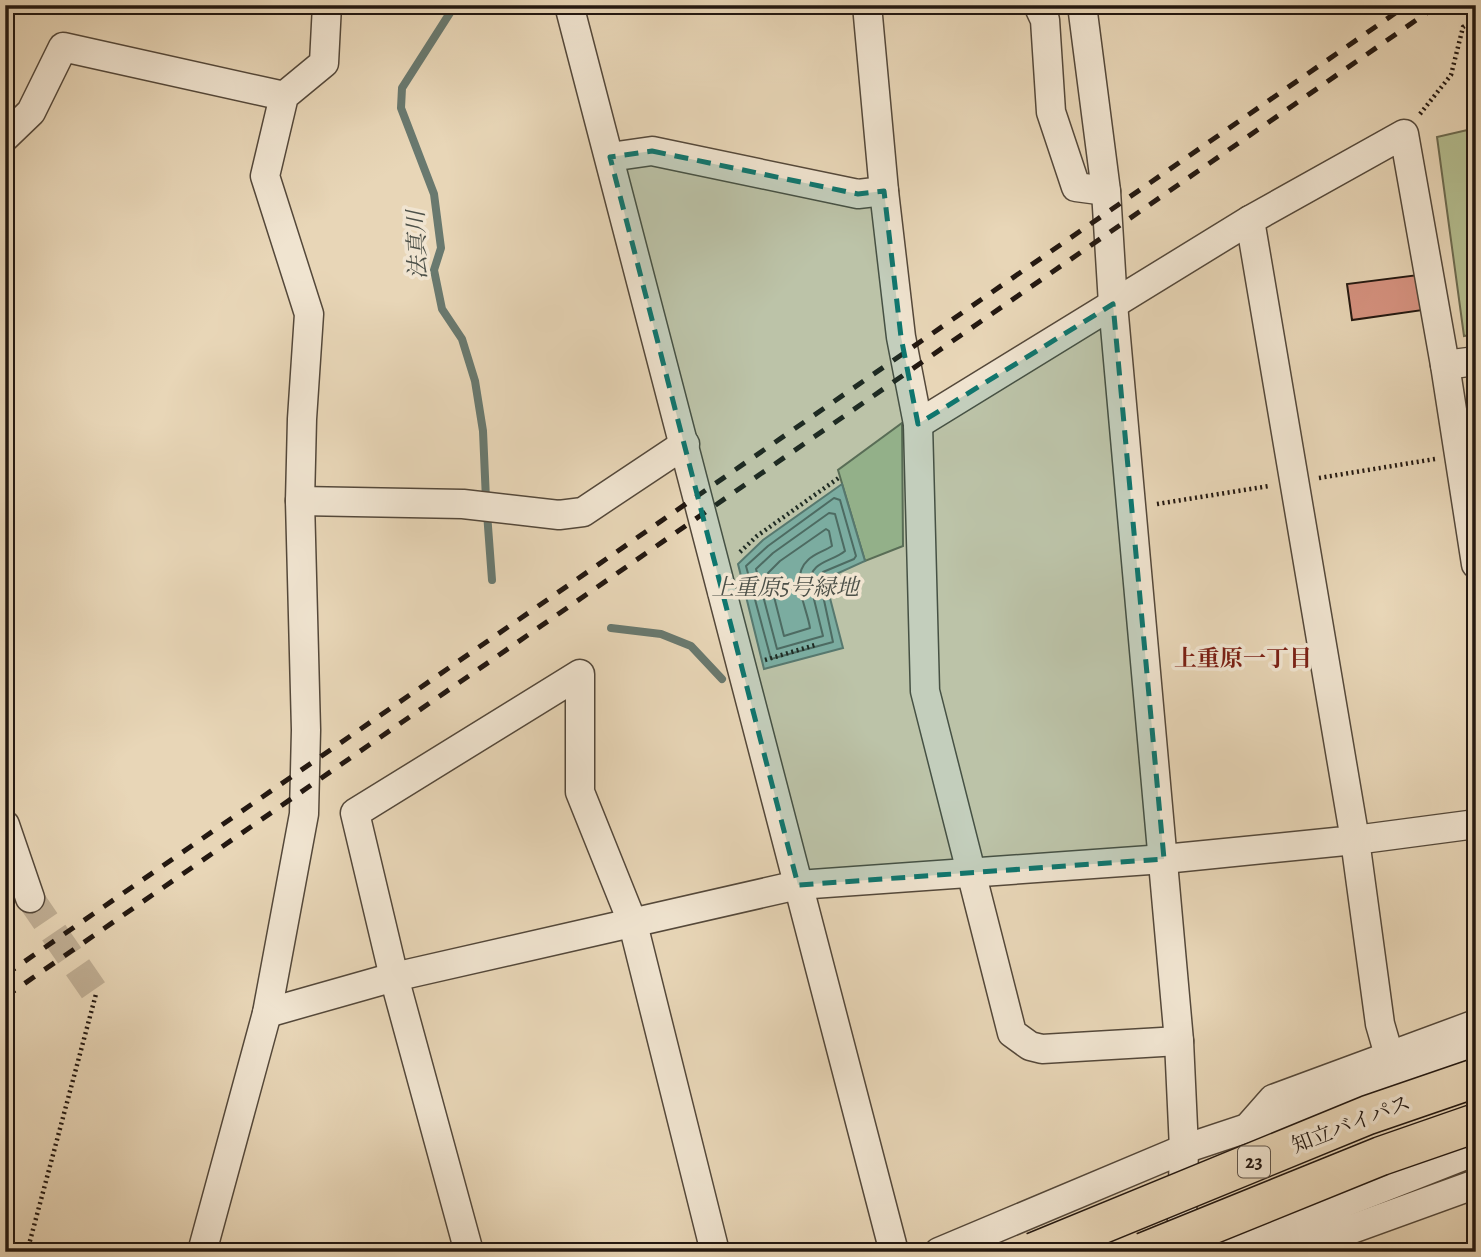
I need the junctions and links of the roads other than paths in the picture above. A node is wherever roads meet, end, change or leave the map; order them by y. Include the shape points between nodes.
1 (327, 5) edge
2 (569, 5) edge
3 (867, 5) edge
4 (1038, 5) edge
5 (1082, 5) edge
6 (284, 96) junction
7 (5, 138) edge
8 (610, 157) junction
9 (884, 191) junction
10 (1106, 191) junction
11 (1250, 220) junction
12 (1113, 304) junction
13 (1476, 361) edge
14 (1445, 365) junction
15 (918, 424) junction
16 (685, 444) junction
17 (300, 501) junction
18 (1476, 564) edge
19 (1476, 824) edge
20 (5, 825) edge
21 (1355, 840) junction
22 (1164, 859) junction
23 (972, 873) junction
24 (798, 885) junction
25 (30, 898) tunnel mouth
26 (633, 924) junction
27 (394, 977) junction
28 (267, 1013) junction
29 (1476, 1024) edge
30 (1179, 1041) junction
31 (1476, 1052) edge
32 (1389, 1055) junction
33 (1476, 1078) edge
34 (1476, 1123) edge
35 (1247, 1128) junction
36 (1184, 1149) junction
37 (1476, 1152) edge
38 (1476, 1184) edge
39 (1235, 1248) edge
40 (202, 1252) edge
41 (469, 1252) edge
42 (715, 1252) edge
43 (894, 1252) edge
44 (939, 1252) edge
45 (1034, 1252) edge
46 (1144, 1252) edge
47 (1181, 1252) edge
48 (1275, 1252) edge

1 - 6 street via 324,63
2 - 8 street
3 - 9 street
4 - 10 street via 1045,20 1051,112 1076,187
5 - 10 street
6 - 7 street via 63,47 32,112
6 - 17 street via 265,176 309,314
8 - 9 street via 652,151 858,194
8 - 16 street
9 - 15 street via 901,337
10 - 12 street
11 - 12 street
11 - 14 street via 1404,134
11 - 21 street
12 - 15 street
12 - 22 street
13 - 14 street
14 - 18 street
15 - 23 street via 925,691
16 - 17 street via 583,512 559,515 463,504
16 - 24 street
17 - 28 street via 304,814
19 - 21 street
20 - 25 street
21 - 22 street
21 - 32 street via 1380,1024
22 - 23 street
22 - 30 street
23 - 24 street
23 - 30 street via 1012,1033 1042,1049
24 - 26 street
24 - 43 street
26 - 27 street
26 - 27 street via 580,792 580,674 355,813
26 - 42 street
27 - 28 street
27 - 41 street
28 - 40 street
29 - 32 street
30 - 36 street
31 - 35 street
32 - 35 street via 1273,1099
33 - 45 highway, 知立バイパス / 23, bridge via 1368,1115
34 - 46 highway, 知立バイパス / 23, bridge via 1381,1156
35 - 36 street
36 - 44 street
36 - 47 street
37 - 39 street
38 - 48 street via 1294,1250
39 - 48 street

